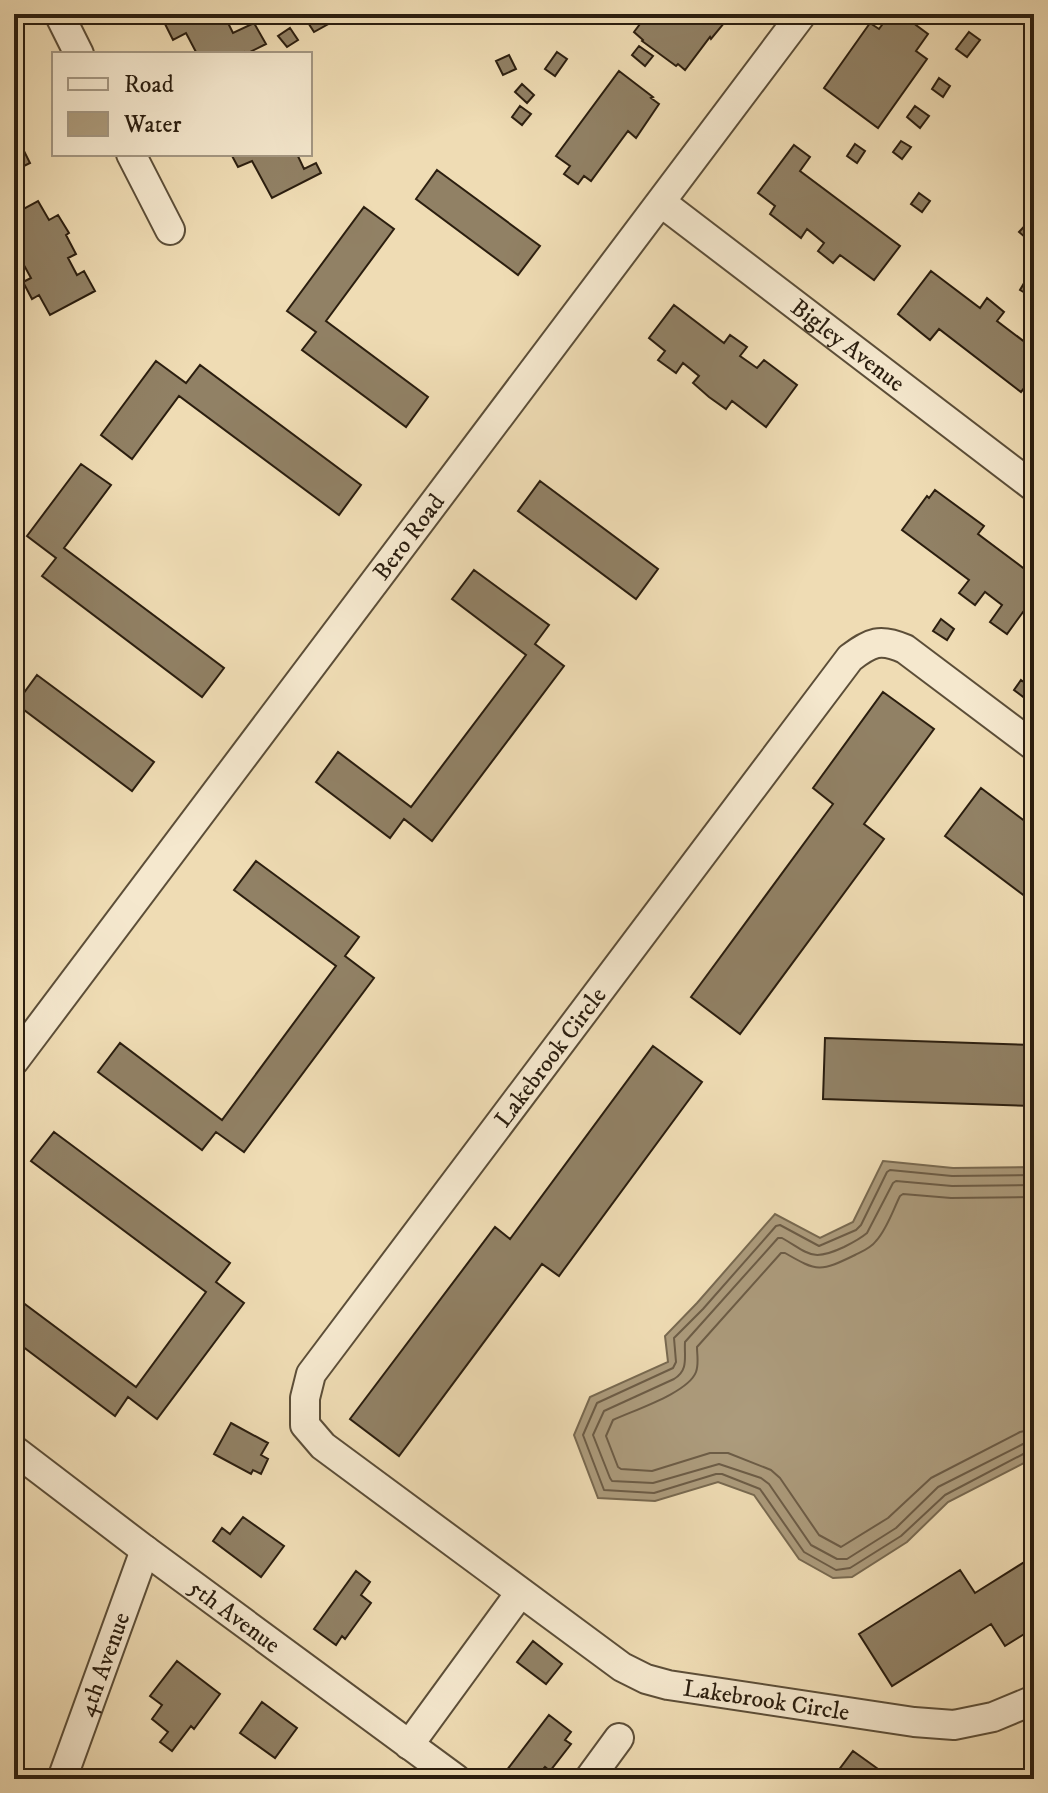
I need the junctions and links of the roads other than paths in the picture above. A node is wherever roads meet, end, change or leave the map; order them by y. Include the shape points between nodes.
1 (59, 14) edge
2 (802, 14) edge
3 (78, 52) edge
4 (132, 156) edge
5 (662, 203) junction
6 (170, 230) dead end
7 (1034, 487) edge
8 (1034, 746) edge
9 (14, 1061) edge
10 (14, 1450) edge
11 (145, 1550) junction
12 (520, 1593) junction
13 (1034, 1700) edge
14 (619, 1738) dead end
15 (409, 1745) junction
16 (62, 1779) edge
17 (456, 1779) edge
18 (589, 1779) edge

1 - 3 street
2 - 5 street, Bero Road
4 - 6 street
5 - 7 street, Bigley Avenue
5 - 9 street, Bero Road
8 - 12 street, Lakebrook Circle via 905,649 892,643 868,644 850,658 311,1374 305,1425 323,1446
10 - 11 street, 5th Avenue
11 - 15 street, 5th Avenue
11 - 16 street, 4th Avenue
12 - 13 street, Lakebrook Circle via 622,1667 668,1685 954,1725
12 - 15 street
14 - 18 street
15 - 17 street, 5th Avenue

